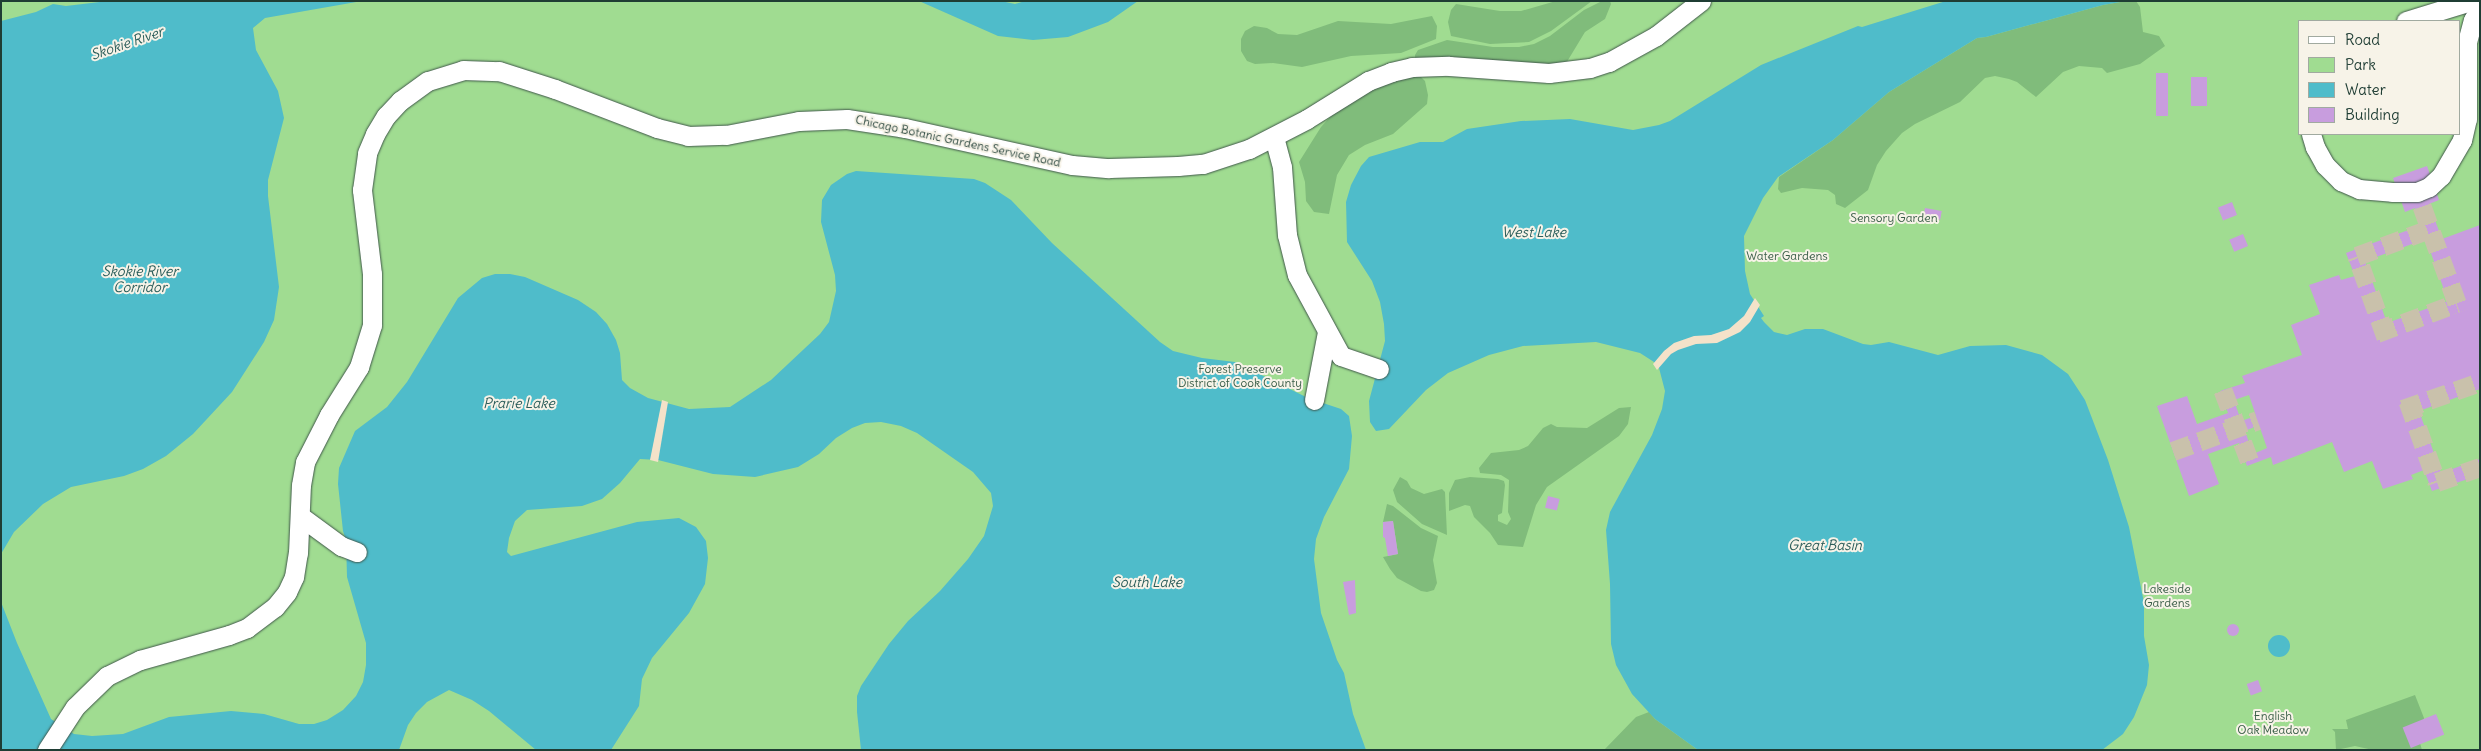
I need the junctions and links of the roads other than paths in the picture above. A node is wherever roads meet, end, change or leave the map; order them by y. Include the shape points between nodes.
1 (1701, 1) edge
2 (2471, 1) edge
3 (2480, 8) edge
4 (2409, 20) edge
5 (2463, 89) edge
6 (2310, 135) edge
7 (1274, 137) junction
8 (1327, 332) junction
9 (1379, 369) dead end
10 (1314, 400) dead end
11 (300, 516) junction
12 (357, 552) dead end
13 (47, 750) edge

1 - 7 lane, Chicago Botanic Gardens Service Road via 1656,36 1590,68 1550,73 1449,66 1412,67 1368,82
2 - 4 lane
3 - 5 lane via 2467,42
5 - 6 lane via 2467,120 2462,140 2440,176 2429,187 2417,192 2360,189 2341,181 2325,165
7 - 8 lane via 1282,167 1291,257
7 - 11 lane, Chicago Botanic Gardens Service Road via 1203,164 1110,168 1072,164 905,128 847,119 799,122 726,136 688,136 657,128 499,71 463,70 428,81 400,101 386,116 368,154 362,190 372,274 372,325 359,367 305,462
8 - 9 lane via 1340,356
8 - 10 lane
11 - 12 lane via 341,546
11 - 13 lane, Chicago Botanic Gardens Service Road via 294,577 287,592 268,613 247,628 229,635 121,667 90,690

